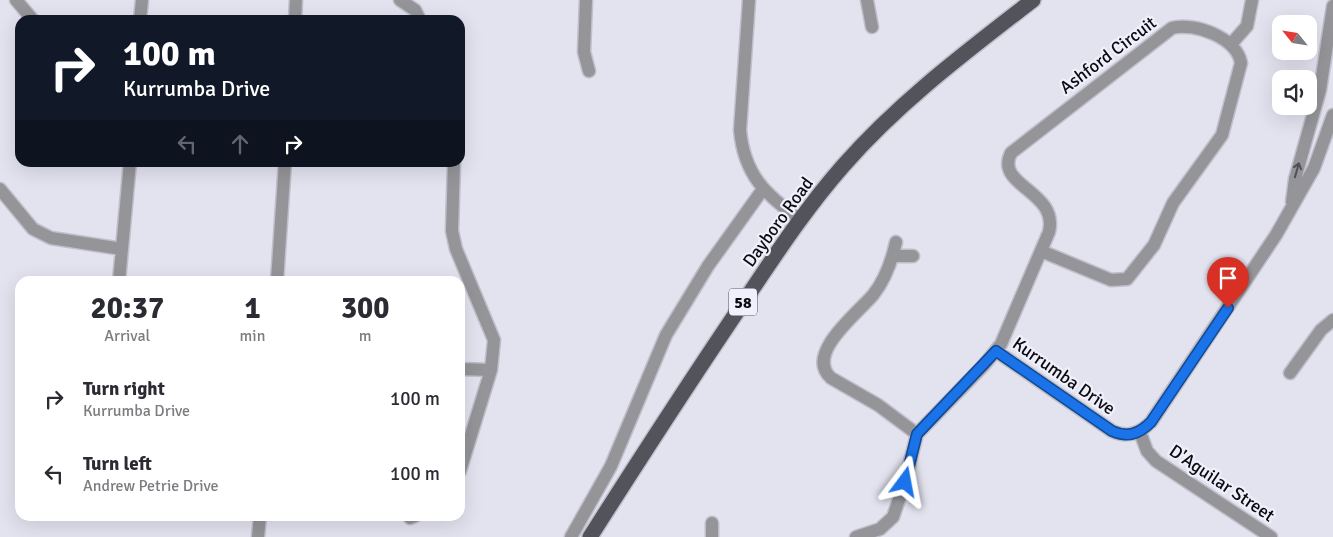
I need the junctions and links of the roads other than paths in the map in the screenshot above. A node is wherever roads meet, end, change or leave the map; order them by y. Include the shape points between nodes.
1 (16, 0) edge
2 (142, 0) edge
3 (296, 0) edge
4 (400, 0) edge
5 (586, 0) edge
6 (749, 0) edge
7 (867, 0) edge
8 (1033, 0) edge
9 (1252, 0) edge
10 (1333, 6) edge
11 (28, 15) edge
12 (140, 15) edge
13 (295, 15) edge
14 (417, 15) edge
15 (872, 27) dead end
16 (1331, 30) edge
17 (1232, 43) junction
18 (1330, 44) edge
19 (589, 71) dead end
20 (1333, 115) edge
21 (130, 167) edge
22 (285, 167) edge
23 (454, 167) edge
24 (0, 189) edge
25 (763, 189) junction
26 (1292, 204) junction
27 (800, 220) junction
28 (896, 242) dead end
29 (122, 249) junction
30 (1041, 251) junction
31 (893, 256) junction
32 (913, 256) dead end
33 (119, 276) edge
34 (277, 276) edge
35 (1333, 320) edge
36 (996, 351) junction
37 (465, 369) edge
38 (491, 370) junction
39 (1290, 373) dead end
40 (1140, 432) junction
41 (917, 434) junction
42 (465, 455) edge
43 (260, 521) edge
44 (712, 522) dead end
45 (883, 533) edge
46 (258, 537) edge
47 (572, 537) edge
48 (590, 537) edge
49 (712, 537) edge
50 (856, 537) edge
51 (1271, 537) edge

1 - 11 street
2 - 12 street
3 - 13 street
4 - 14 street
5 - 19 street via 584,46
6 - 25 street via 740,130 744,158
7 - 15 street
8 - 27 main road, Dayboro Road / 58 via 943,69 889,117 842,166
9 - 17 street via 1247,26
10 - 16 street
16 - 18 street
17 - 30 street via 1241,63 1222,135 1173,203 1154,245 1133,274 1128,279 1111,280
17 - 30 street, Ashford Circuit via 1191,27 1172,28 1011,153 1007,162 1009,172 1044,204 1049,214 1050,225
26 -> 18 street via 1295,179
20 - 26 street via 1314,168
21 - 29 street
22 - 34 street
23 - 38 street via 452,231 462,266 494,340
24 - 29 street via 33,228 51,238
25 - 27 street
25 - 47 street, Dayboro Road via 708,266 666,335 611,466
26 - 40 street via 1268,247 1151,422
27 - 48 main road, Dayboro Road / 58 via 687,385
28 - 31 street
29 - 33 street
30 - 36 street, Ashford Circuit
31 - 32 street
31 - 41 street via 872,295 853,314 825,352 822,366 831,378 878,405
35 - 39 street via 1321,330
36 - 40 street, Kurrumba Drive via 1112,431 1125,435
36 - 41 street, Ashford Circuit
37 - 38 street
38 - 42 street
40 - 51 street, D'Aguilar Street via 1147,451 1156,461
41 - 45 street via 905,482
43 - 46 street
44 - 49 street
45 - 50 street

